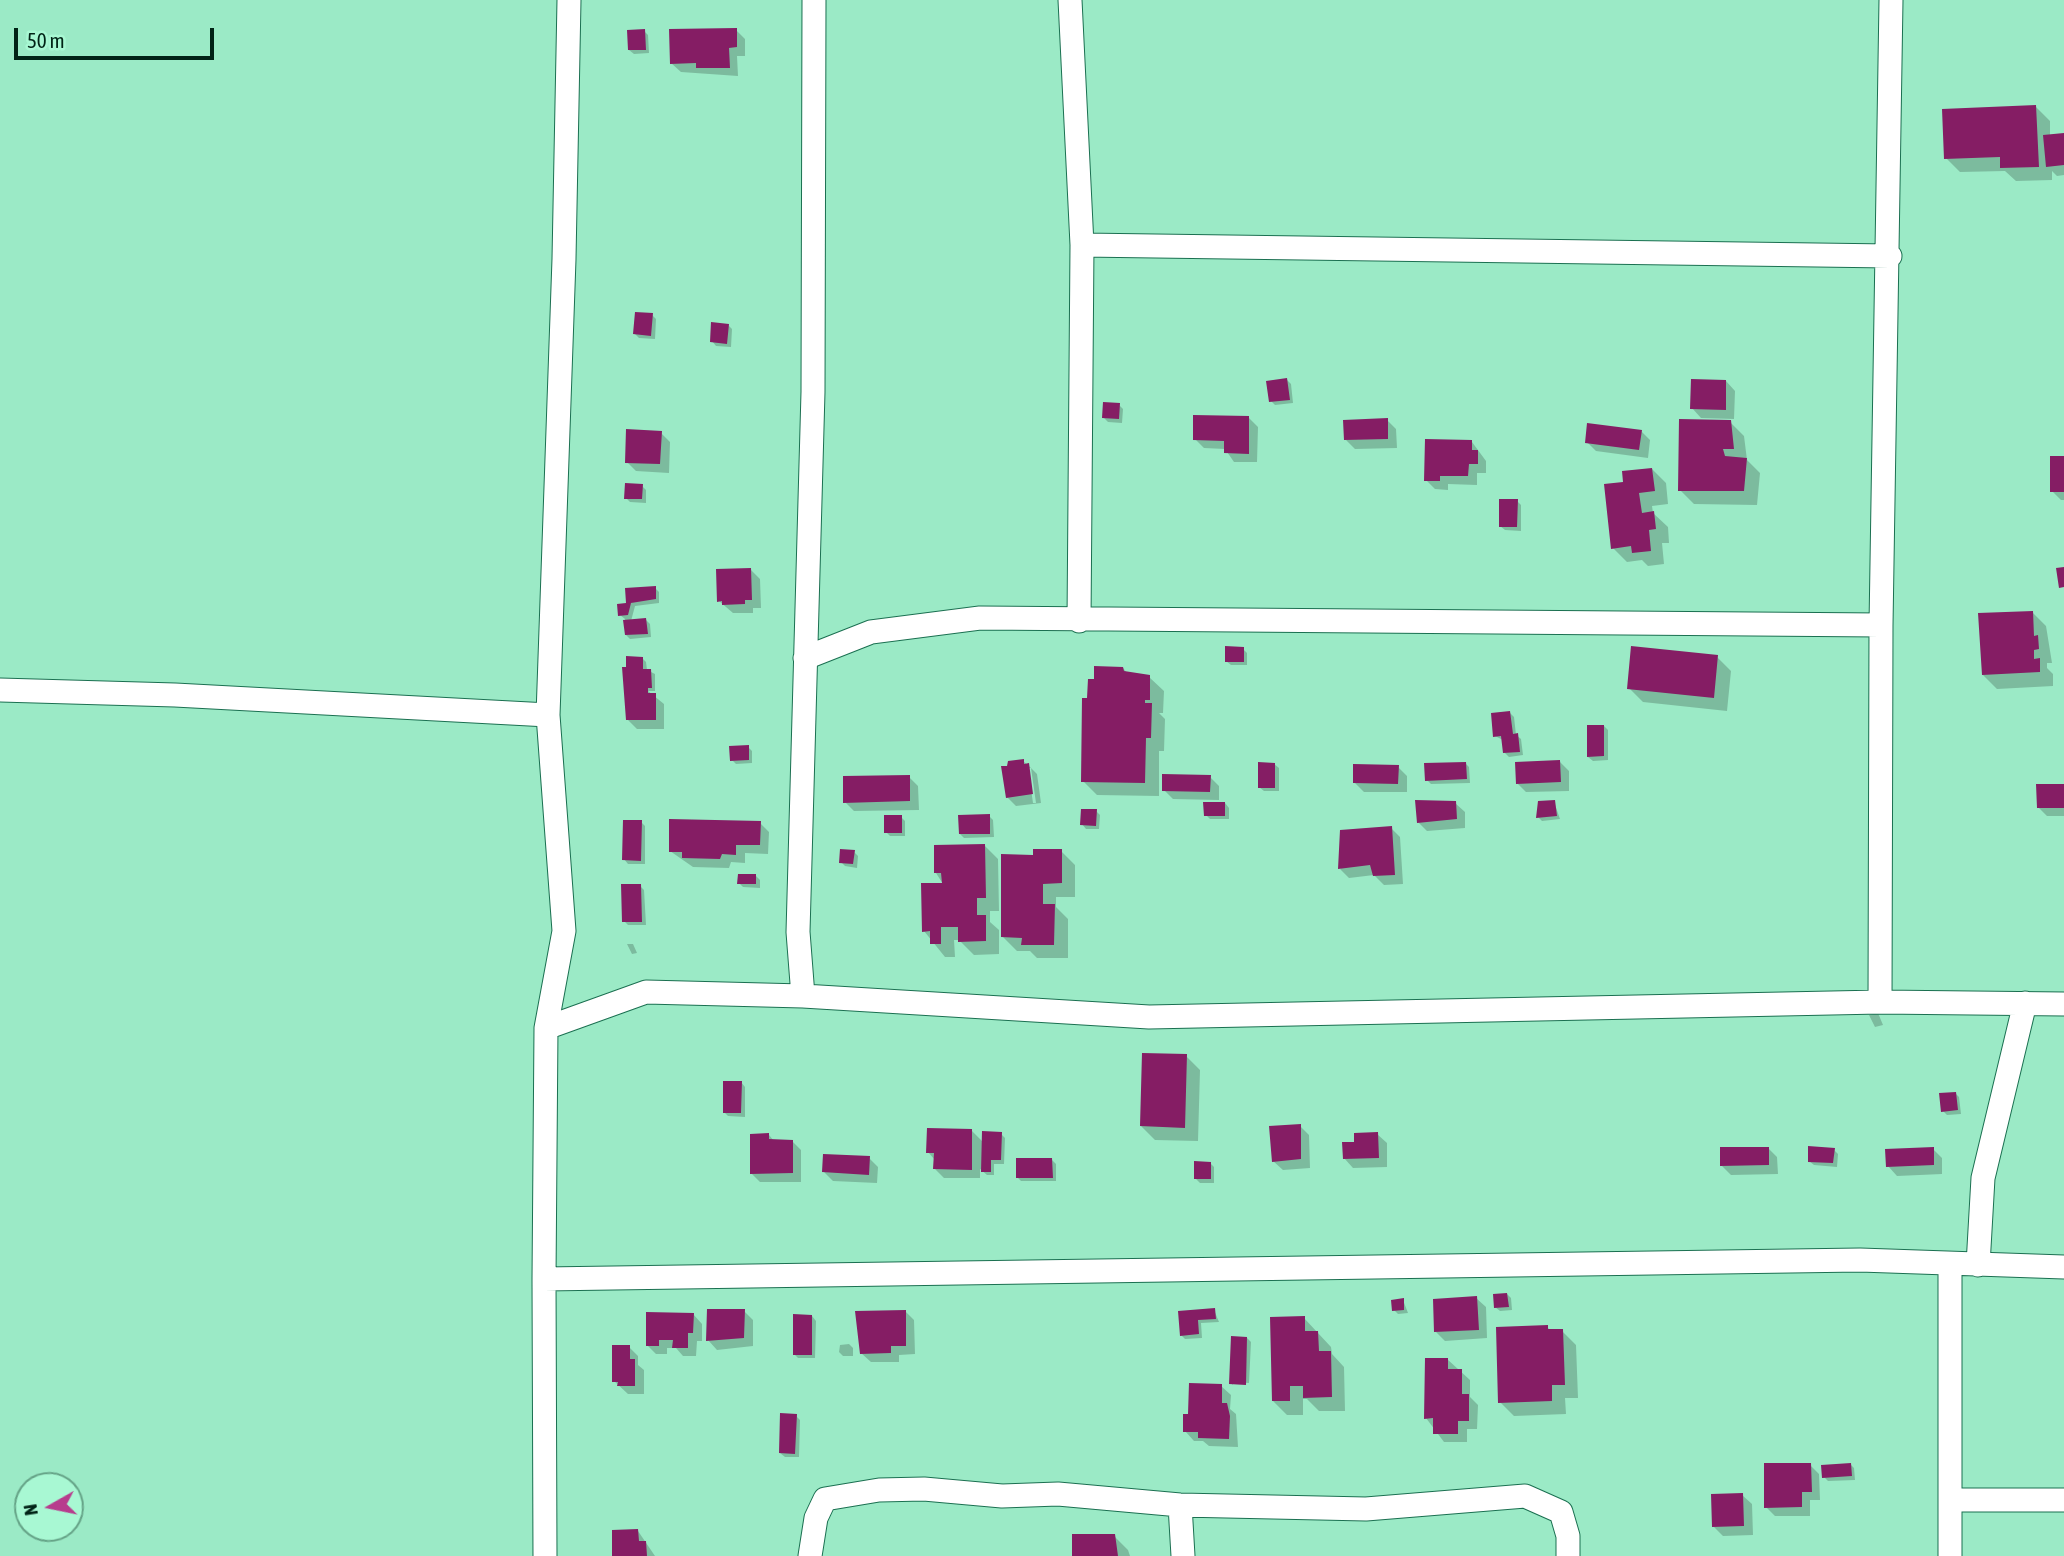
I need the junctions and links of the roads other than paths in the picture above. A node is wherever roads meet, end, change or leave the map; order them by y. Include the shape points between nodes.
1 (569, 0) edge
2 (814, 0) edge
3 (1070, 0) edge
4 (1891, 0) edge
5 (1082, 245) junction
6 (1889, 256) junction
7 (1079, 621) junction
8 (1881, 625) junction
9 (805, 659) junction
10 (0, 690) edge
11 (548, 715) junction
12 (803, 996) junction
13 (1880, 1002) junction
14 (2025, 1003) junction
15 (2064, 1004) edge
16 (546, 1028) junction
17 (1950, 1264) junction
18 (1978, 1265) junction
19 (2064, 1267) edge
20 (544, 1279) junction
21 (1951, 1500) junction
22 (2064, 1500) edge
23 (1180, 1506) junction
24 (545, 1556) edge
25 (810, 1556) edge
26 (1183, 1556) edge
27 (1568, 1556) edge
28 (1950, 1556) edge

1 - 11 street
2 - 9 street via 813,392
3 - 5 street
4 - 6 street
5 - 6 street
5 - 7 street
6 - 8 street
7 - 8 street
7 - 9 street via 980,618 922,623 871,632
8 - 13 street
9 - 12 street via 798,932
10 - 11 street
11 - 16 street via 564,931
12 - 13 street via 1149,1017
12 - 16 street via 646,992
13 - 14 street
14 - 15 street
14 - 18 street via 1983,1178
16 - 20 street
17 - 18 street
17 - 20 street via 1860,1260
17 - 21 street
18 - 19 street
20 - 24 street
21 - 22 street
21 - 28 street
23 - 25 street via 1058,1493 1002,1496 879,1490 825,1499 816,1518
23 - 26 street
23 - 27 street via 1366,1509 1525,1496 1561,1512

